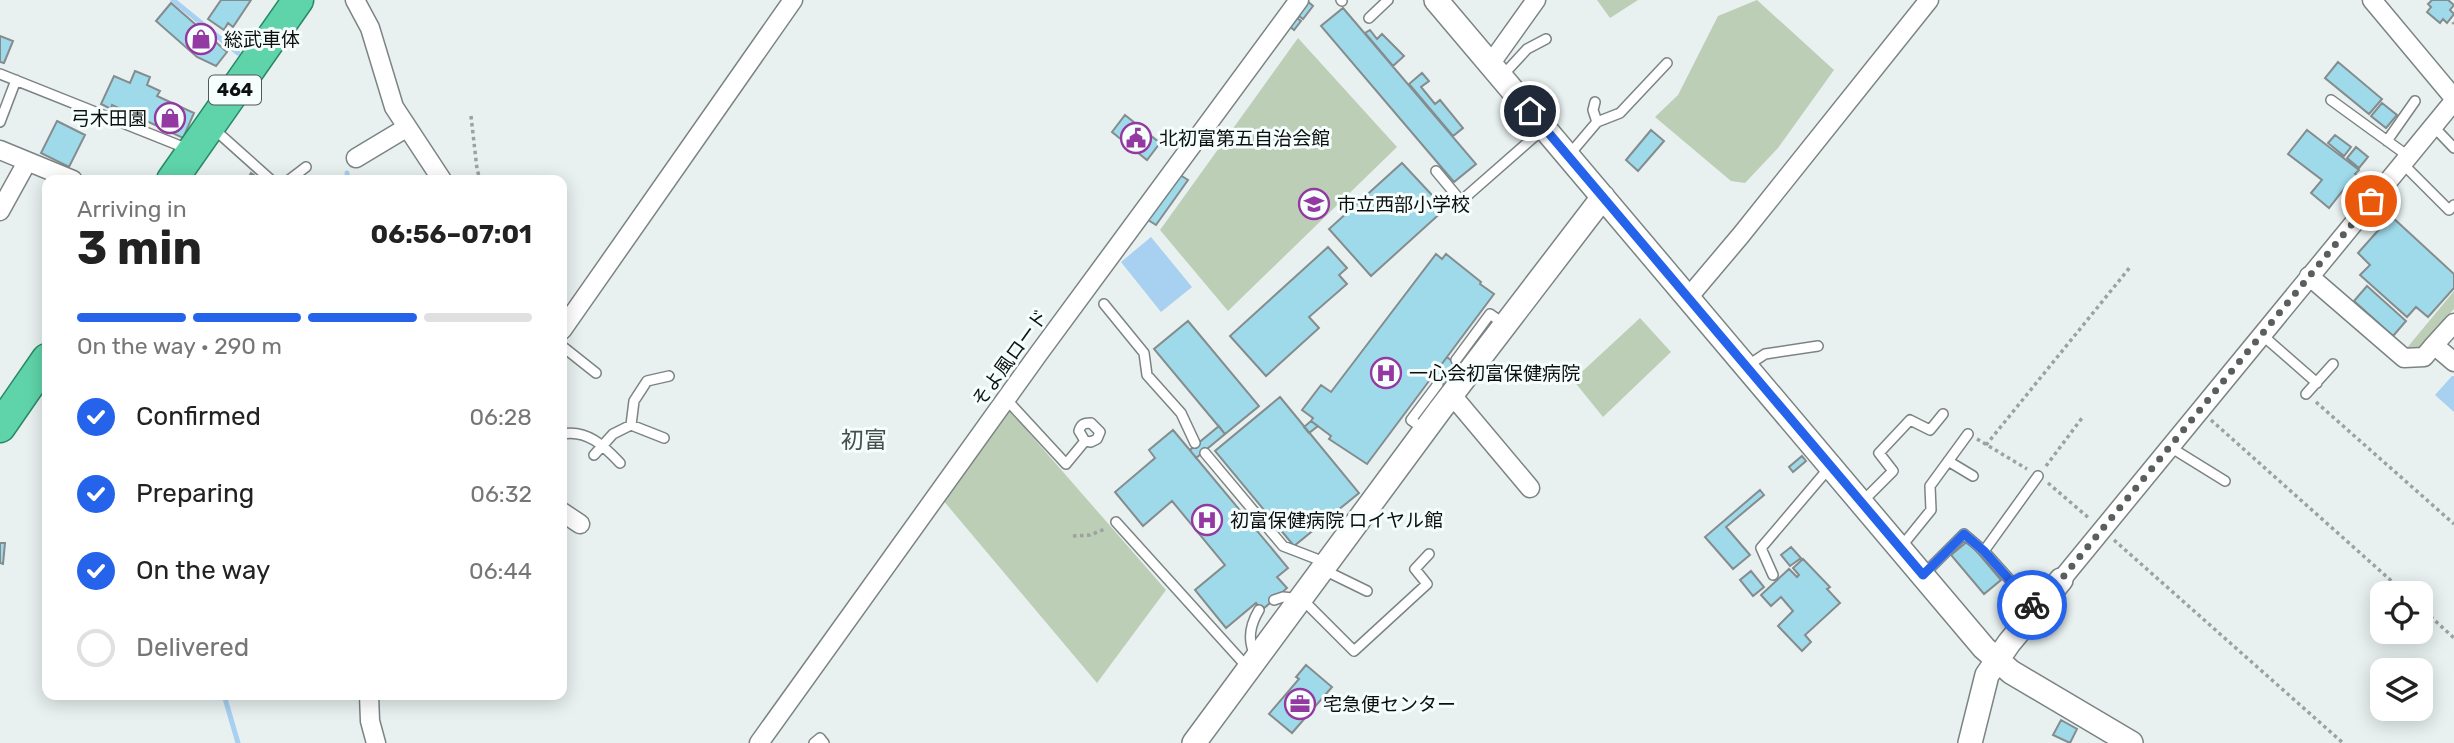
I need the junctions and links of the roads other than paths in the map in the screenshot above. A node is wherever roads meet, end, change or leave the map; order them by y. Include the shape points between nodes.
1 (298, 0) edge
2 (355, 0) edge
3 (793, 0) edge
4 (1298, 0) edge
5 (1388, 0) edge
6 (1436, 0) edge
7 (1536, 0) edge
8 (1929, 0) edge
9 (2372, 0) edge
10 (1369, 18) dead end
11 (1546, 39) dead end
12 (1667, 64) dead end
13 (1496, 70) junction
14 (0, 74) edge
15 (16, 80) junction
16 (2454, 99) edge
17 (2331, 100) dead end
18 (2415, 101) dead end
19 (1595, 102) dead end
20 (0, 122) edge
21 (1597, 122) junction
22 (211, 126) junction
23 (2433, 126) junction
24 (406, 128) junction
25 (1545, 128) junction
26 (2387, 141) junction
27 (2454, 148) edge
28 (0, 150) edge
29 (192, 151) junction
30 (1568, 156) junction
31 (356, 158) dead end
32 (2405, 160) junction
33 (27, 162) junction
34 (306, 167) dead end
35 (1436, 171) dead end
36 (60, 175) edge
37 (175, 175) edge
38 (265, 175) edge
39 (296, 175) edge
40 (439, 175) edge
41 (1602, 197) junction
42 (2454, 205) edge
43 (0, 211) edge
44 (2309, 276) junction
45 (1687, 299) junction
46 (1104, 304) dead end
47 (567, 323) edge
48 (2454, 323) edge
49 (1504, 324) junction
50 (2261, 334) junction
51 (2434, 345) junction
52 (1818, 346) dead end
53 (567, 350) edge
54 (1456, 360) dead end
55 (2454, 362) edge
56 (2333, 364) dead end
57 (1745, 367) junction
58 (42, 369) edge
59 (596, 373) dead end
60 (669, 376) dead end
61 (2316, 383) junction
62 (1445, 389) junction
63 (2306, 394) road end
64 (1006, 399) junction
65 (1943, 414) dead end
66 (631, 425) junction
67 (0, 427) edge
68 (567, 433) edge
69 (1968, 434) dead end
70 (664, 438) dead end
71 (1085, 441) dead end
72 (1195, 443) dead end
73 (603, 444) junction
74 (2169, 446) junction
75 (1205, 453) dead end
76 (594, 455) dead end
77 (1948, 461) junction
78 (620, 463) dead end
79 (1830, 467) junction
80 (1973, 476) dead end
81 (2038, 476) road end
82 (2225, 481) dead end
83 (1530, 488) dead end
84 (1862, 503) junction
85 (567, 515) edge
86 (1116, 522) road end
87 (580, 524) dead end
88 (1900, 548) junction
89 (1984, 551) junction
90 (1429, 554) dead end
91 (1326, 566) junction
92 (1773, 575) dead end
93 (1923, 575) junction
94 (2061, 580) joint
95 (1367, 592) dead end
96 (1302, 599) junction
97 (1275, 600) dead end
98 (1259, 610) dead end
99 (2036, 610) junction
100 (1997, 660) junction
101 (1253, 664) junction
102 (369, 700) edge
103 (376, 743) edge
104 (759, 743) edge
105 (814, 743) edge
106 (824, 743) edge
107 (1195, 743) edge
108 (1970, 743) edge
109 (2132, 743) edge

1 - 22 highway, 464
2 - 24 street
3 - 47 street
4 - 64 street, そよ風ロード via 1197,145
5 - 10 lane
6 - 13 street
7 - 13 street
8 - 45 street
9 - 16 street
11 - 13 lane
12 - 21 lane via 1620,113
13 - 25 street
14 - 15 lane
15 - 20 lane
15 - 29 lane
16 - 23 street
17 - 26 lane
18 - 26 lane
19 - 21 lane
21 - 30 lane
22 - 29 highway, 464
22 - 38 lane
23 - 27 lane
23 - 32 street
24 - 31 street
24 - 40 street
25 - 30 street
25 - 35 lane via 1461,201
26 - 32 lane
28 - 33 street
29 - 37 highway, 464
30 - 41 street
32 - 42 lane via 2449,210
32 - 44 street
33 - 36 street
33 - 43 street
34 - 39 lane
41 - 45 street
41 - 49 street
44 - 50 street
44 - 51 street via 2404,358 2424,356
45 - 57 street
46 - 72 lane via 1144,353 1147,375 1181,413
48 - 51 street
49 - 54 lane via 1490,314
49 - 62 street
50 - 61 lane
50 - 74 street
51 - 55 street
52 - 57 lane via 1765,354
53 - 59 lane
56 - 61 lane
57 - 79 street
58 - 67 highway via 12,400
60 - 66 lane via 648,381 640,390
61 - 63 lane
62 - 83 street
62 - 91 street via 1425,430
64 - 71 lane via 1066,464
64 - 104 street, そよ風ロード
65 - 84 lane via 1930,430 1910,419 1879,453 1893,471
66 - 70 lane
66 - 73 lane
68 - 73 lane
69 - 77 lane
73 - 76 lane
73 - 78 lane
74 - 82 lane
74 - 94 street
75 - 91 lane via 1283,546
77 - 80 lane
77 - 88 lane via 1930,486 1931,510
79 - 84 street
79 - 92 lane via 1761,548
81 - 89 lane
84 - 88 street
85 - 87 street
86 - 101 lane
88 - 93 street
89 - 93 lane via 1964,534
89 - 99 lane
90 - 96 lane via 1415,569 1427,584 1354,651
91 - 95 lane
91 - 96 street
93 - 100 street
94 - 99 street
96 - 97 lane
96 - 101 street
98 - 101 lane via 1251,626
99 - 100 street
100 - 108 street via 1987,675
100 - 109 street
101 - 107 street
102 - 103 street
105 - 106 lane via 820,738

